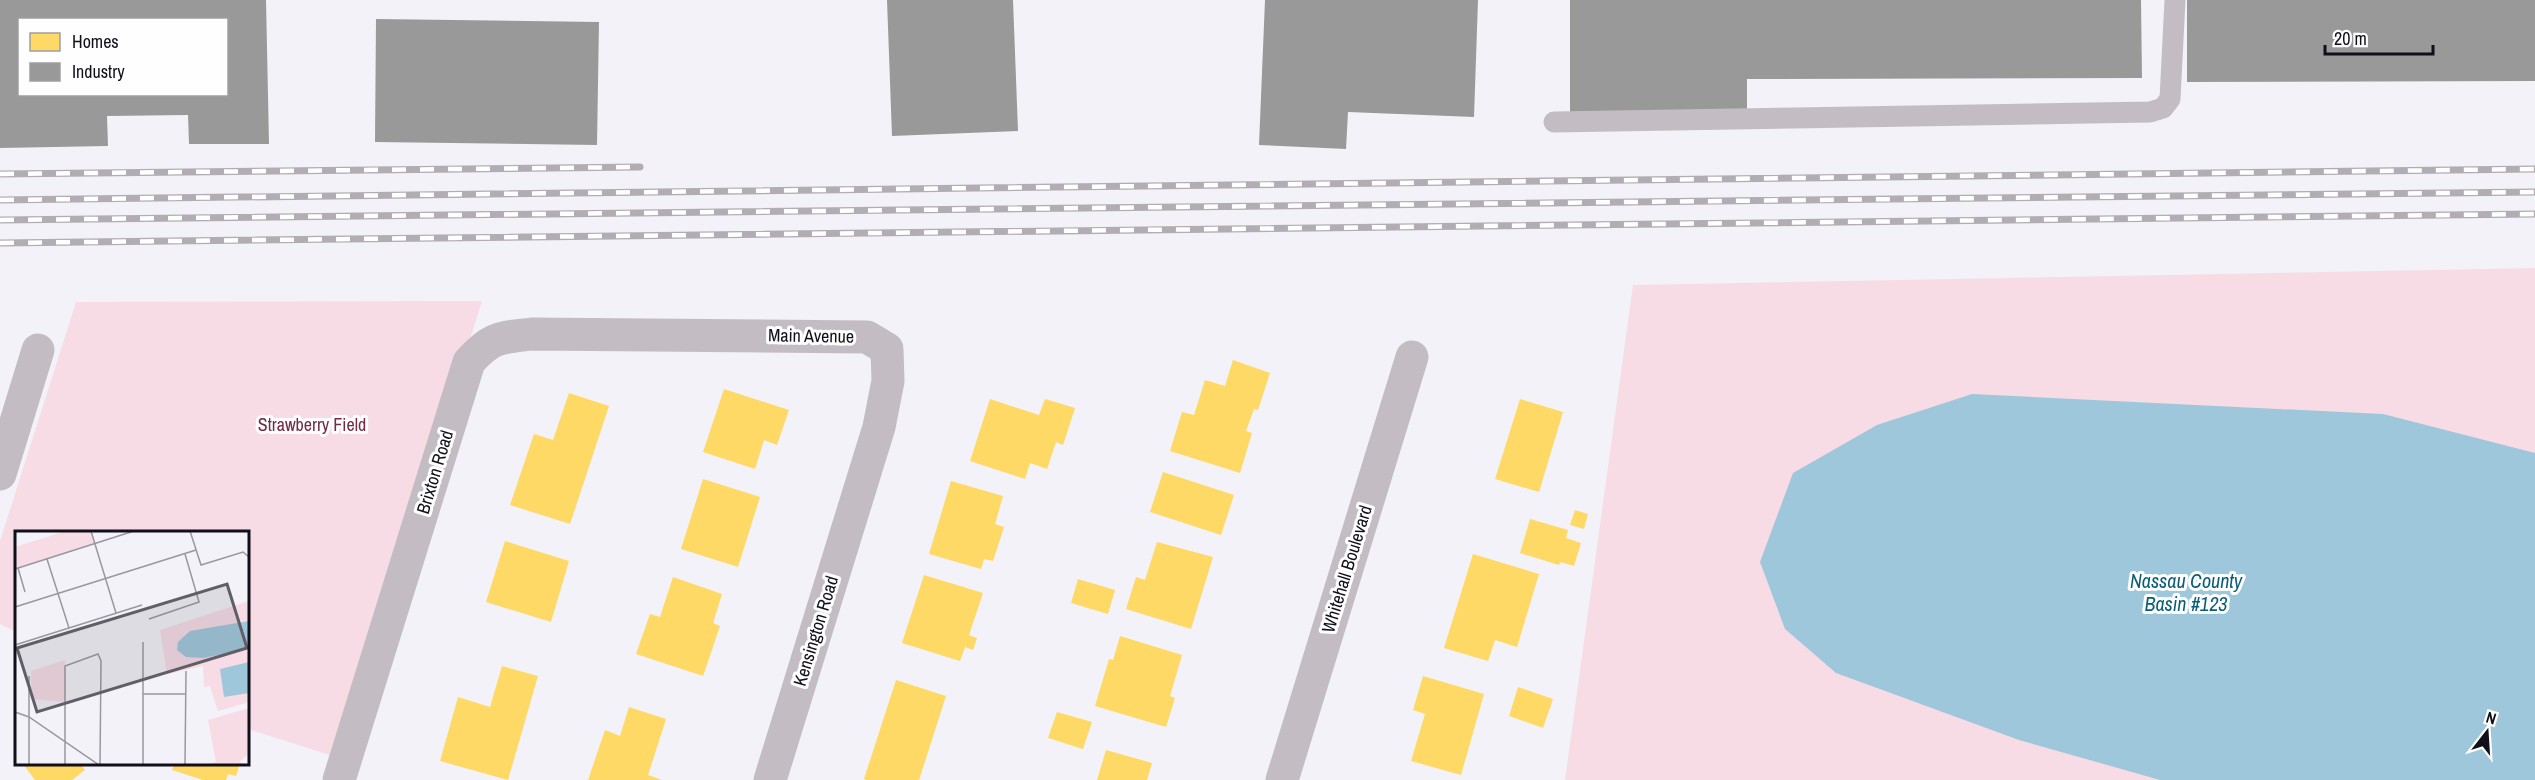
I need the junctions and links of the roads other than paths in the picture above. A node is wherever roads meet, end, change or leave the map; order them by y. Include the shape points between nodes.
1 (2175, 0) edge
2 (1554, 122) dead end
3 (667, 334) joint
4 (38, 350) dead end
5 (1412, 357) dead end
6 (0, 474) edge
7 (862, 483) joint
8 (339, 780) edge
9 (770, 780) edge
10 (1282, 780) edge

1 - 2 lane via 2170,99 2163,108 2150,112
3 - 7 street, Main Avenue via 867,337 886,349 888,381
3 - 8 street, Brixton Road via 532,334 496,339 469,362
4 - 6 street
5 - 10 street, Whitehall Boulevard
7 - 9 street, Kensington Road

